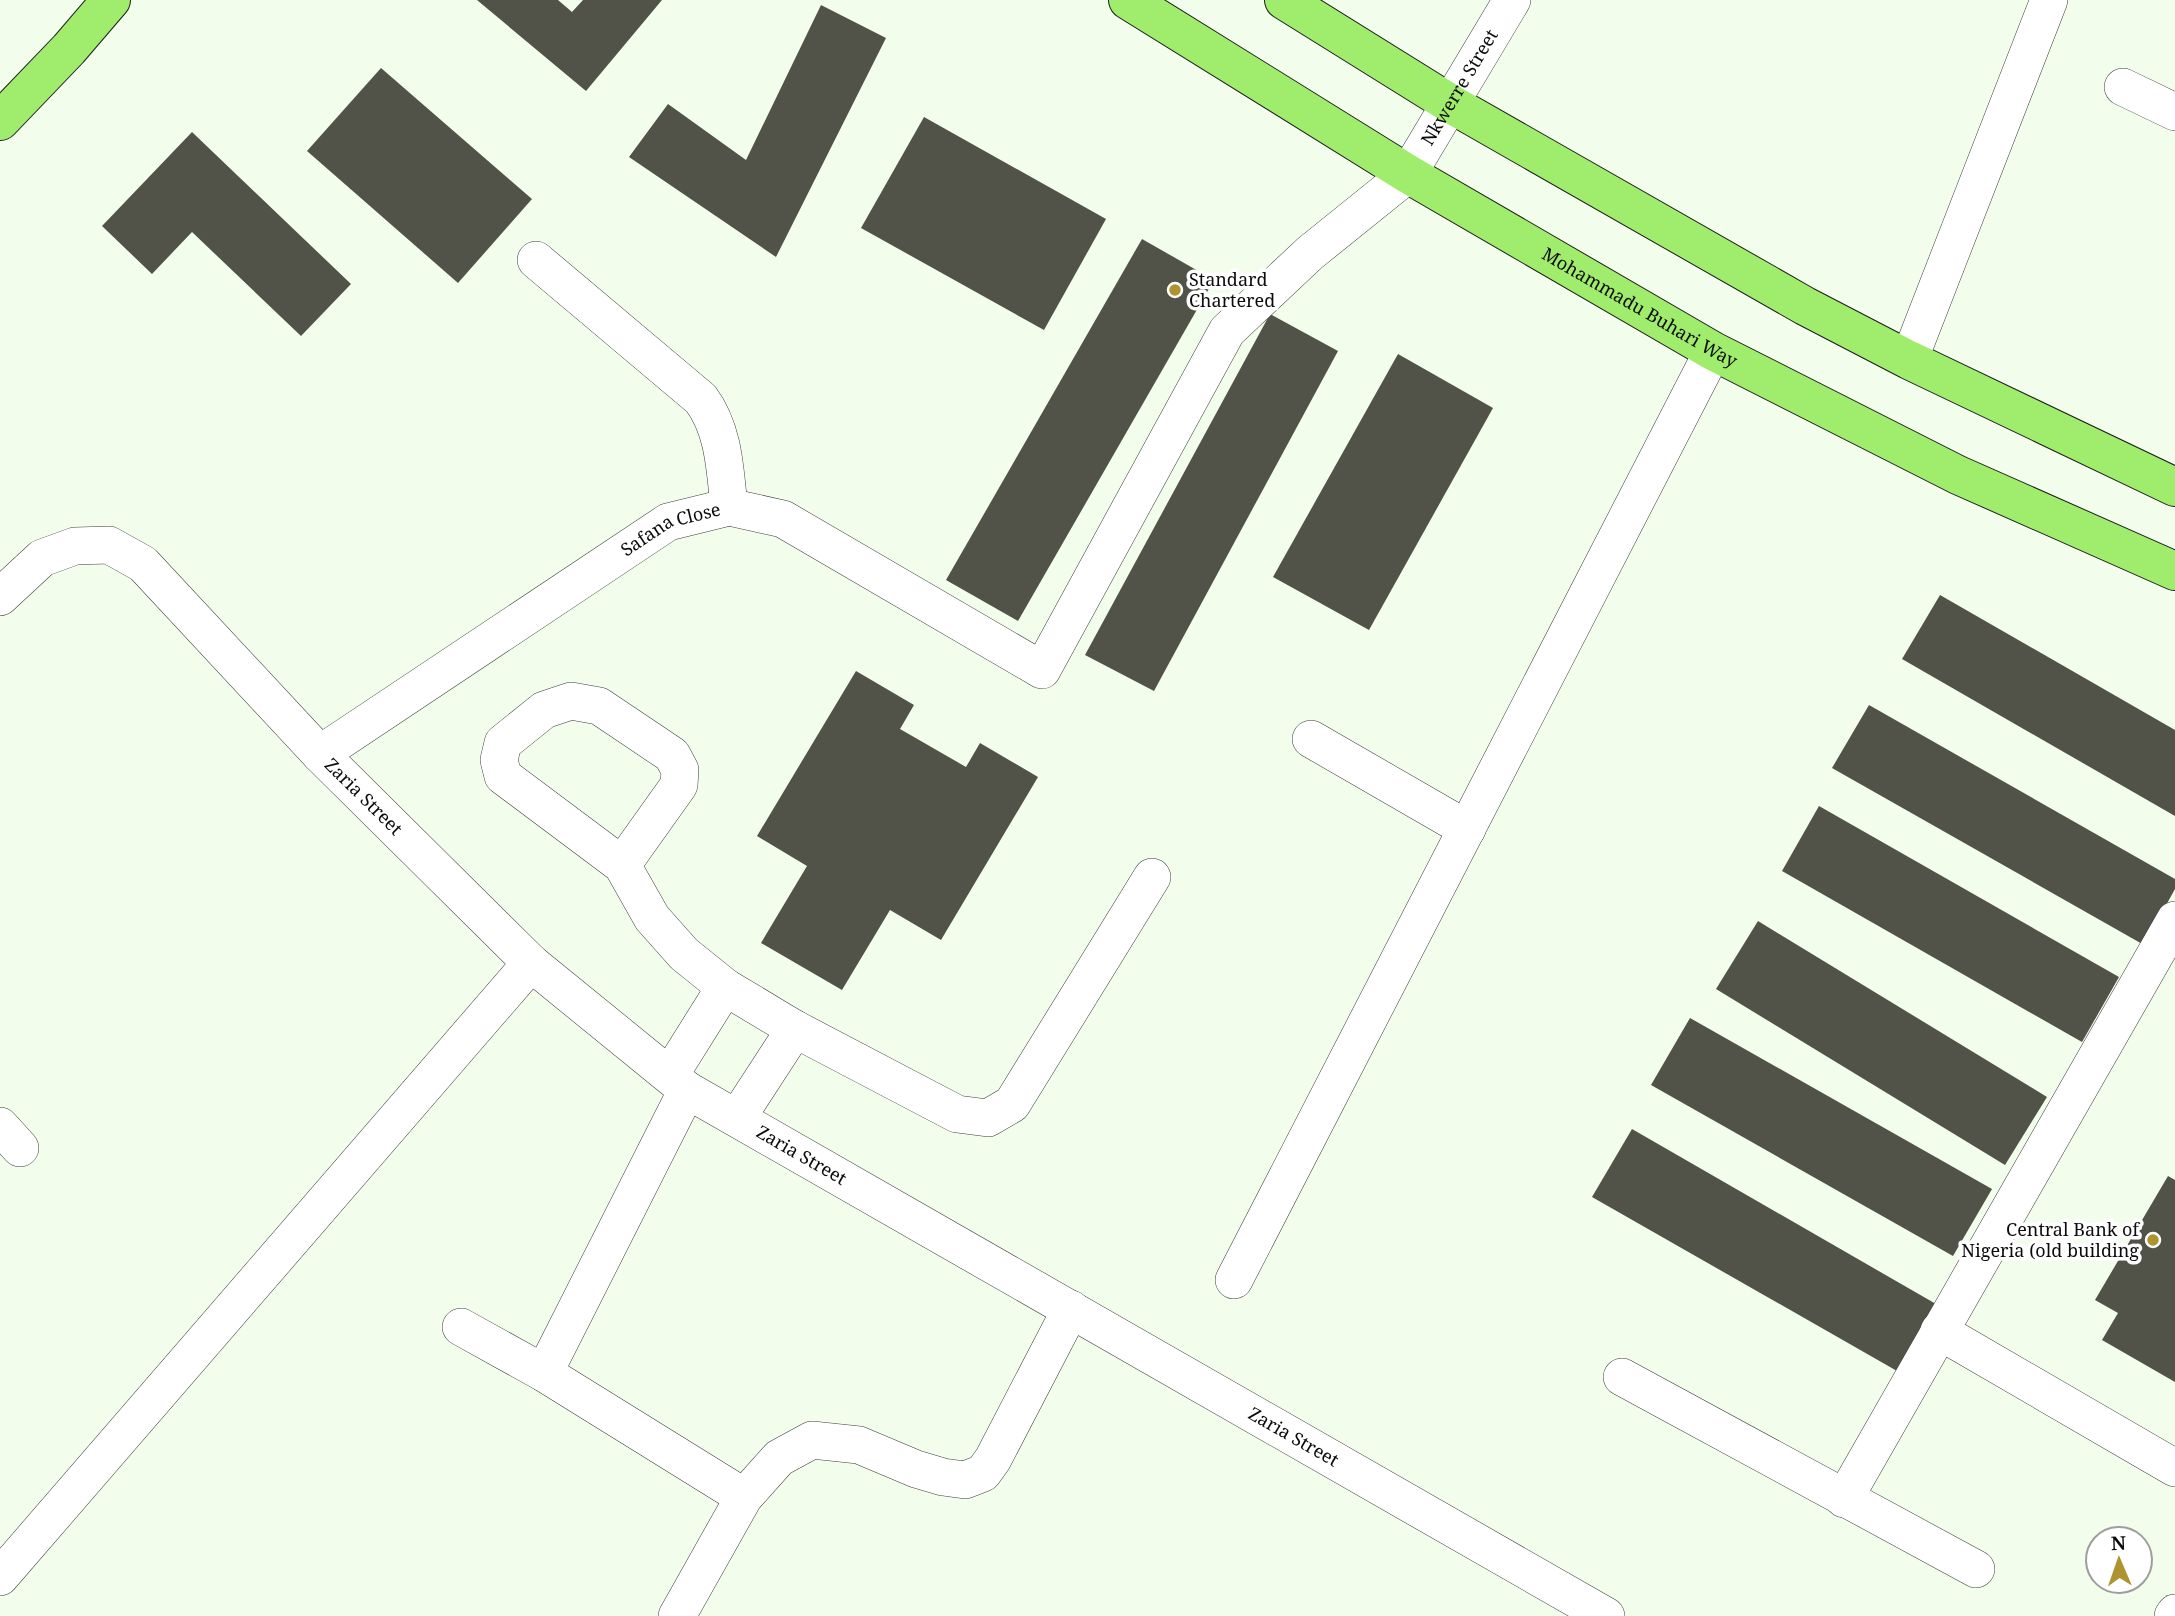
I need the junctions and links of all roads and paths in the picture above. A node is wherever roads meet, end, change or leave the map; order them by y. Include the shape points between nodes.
1 (111, 0) edge
2 (1128, 0) edge
3 (1284, 0) edge
4 (1512, 0) edge
5 (2049, 0) edge
6 (2123, 87) dead end
7 (1451, 104) junction
8 (2175, 112) edge
9 (0, 121) edge
10 (1408, 174) junction
11 (536, 260) dead end
12 (1713, 351) junction
13 (1909, 360) junction
14 (2175, 487) edge
15 (729, 506) junction
16 (2175, 571) edge
17 (0, 597) edge
18 (1042, 670) joint
19 (1311, 739) dead end
20 (320, 754) junction
21 (1467, 829) junction
22 (622, 865) junction
23 (1152, 877) dead end
24 (2175, 920) edge
25 (531, 963) junction
26 (725, 987) junction
27 (795, 1029) junction
28 (679, 1083) junction
29 (737, 1118) junction
30 (1234, 1280) dead end
31 (1071, 1309) junction
32 (461, 1326) dead end
33 (1939, 1331) junction
34 (544, 1373) junction
35 (1622, 1377) dead end
36 (2175, 1468) edge
37 (744, 1497) junction
38 (1844, 1499) junction
39 (1976, 1569) dead end
40 (0, 1577) edge
41 (677, 1616) edge
42 (1606, 1616) edge

1 - 9 main road
2 - 10 main road, Mohammadu Buhari Way
3 - 7 main road
4 - 7 street, Nkwerre Street
5 - 13 street
6 - 8 street
7 - 10 street, Nkwerre Street
7 - 13 main road via 1805,306
10 - 12 main road, Mohammadu Buhari Way
10 - 18 street, Nkwerre Street via 1310,254 1227,331
11 - 15 street via 702,399 720,435
12 - 16 main road, Mohammadu Buhari Way via 1958,475
12 - 21 street
13 - 14 main road
15 - 18 street, Safana Close via 783,519
15 - 20 street, Safana Close via 668,522
17 - 20 street, Zaria Street via 42,558 75,546 109,545 143,564
19 - 21 street
20 - 25 street, Zaria Street
21 - 30 street
22 - 22 street via 679,785 680,769 672,755 599,706 571,701 544,710 503,743 499,760 503,776
22 - 26 street via 652,918 684,954
23 - 27 street via 1012,1104 988,1118 957,1114
24 - 33 street
25 - 28 street, Zaria Street
25 - 40 street
26 - 27 street
26 - 28 street
27 - 29 street
28 - 29 street, Zaria Street
28 - 34 street
29 - 31 street, Zaria Street
31 - 37 street via 983,1473 965,1480 943,1477 859,1445 811,1440 779,1458
31 - 42 street, Zaria Street
32 - 34 street
33 - 36 street
33 - 38 street
34 - 37 street
35 - 38 street
37 - 41 street
38 - 39 street

